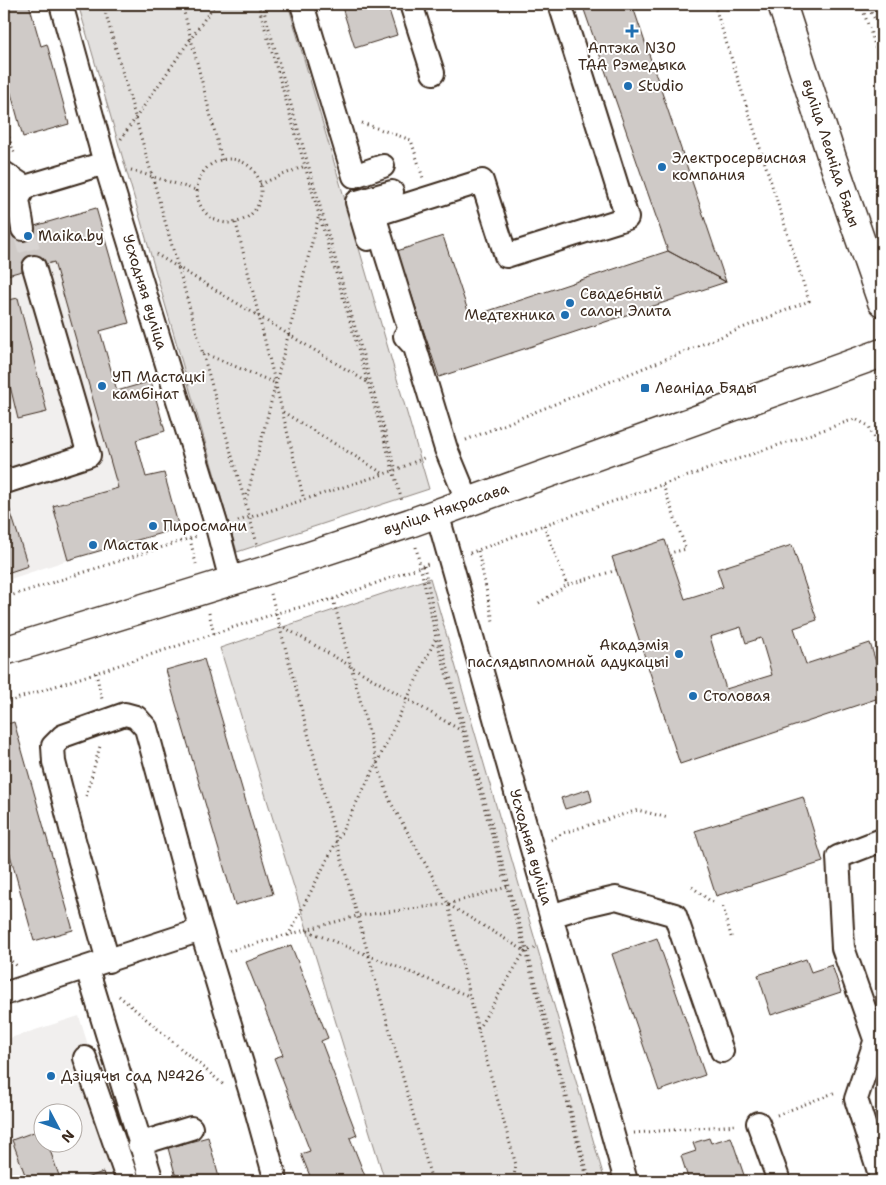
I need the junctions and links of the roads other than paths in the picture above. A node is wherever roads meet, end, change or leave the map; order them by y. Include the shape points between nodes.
1 (61, 4) edge
2 (302, 4) edge
3 (411, 4) edge
4 (560, 4) edge
5 (782, 4) edge
6 (432, 73) dead end
7 (105, 163) junction
8 (383, 166) dead end
9 (4, 173) edge
10 (25, 187) junction
11 (392, 192) dead end
12 (23, 229) tunnel mouth
13 (34, 267) tunnel mouth
14 (882, 302) edge
15 (415, 347) junction
16 (882, 353) edge
17 (4, 477) edge
18 (468, 502) junction
19 (437, 513) junction
20 (231, 581) junction
21 (5, 647) edge
22 (882, 840) edge
23 (551, 916) junction
24 (201, 930) junction
25 (108, 961) junction
26 (87, 968) junction
27 (4, 994) edge
28 (879, 1049) edge
29 (722, 1051) dead end
30 (85, 1058) dead end
31 (758, 1123) road end
32 (191, 1128) dead end
33 (139, 1144) junction
34 (128, 1181) edge
35 (152, 1181) edge
36 (276, 1181) edge
37 (626, 1181) edge
38 (779, 1181) edge
39 (882, 1181) edge

1 - 7 street, Усходняя вуліца
2 - 8 street via 354,176
3 - 6 street
4 - 15 street via 627,218 506,256 482,181 374,215
5 - 14 main road, вуліца Леаніда Бяды
7 - 10 street
7 - 20 street, Усходняя вуліца
9 - 10 street
10 - 12 street via 18,199
11 - 15 street via 357,202 394,323
13 - 17 street via 89,455 5,482
15 - 18 street via 446,449
16 - 18 main road, вуліца Някрасава
18 - 19 main road, вуліца Някрасава
19 - 20 main road, вуліца Някрасава
19 - 23 street, Усходняя вуліца
20 - 21 main road, вуліца Някрасава
22 - 28 street via 838,858 844,948
23 - 29 street via 616,898 675,915
23 - 37 street, Усходняя вуліца
24 - 25 street
24 - 25 street via 146,728 136,717 126,714 62,736 53,746 54,762
24 - 36 street
25 - 26 street
26 - 27 street
26 - 33 street
28 - 39 street via 856,1099
30 - 34 street
31 - 38 street
32 - 33 street
33 - 35 street

